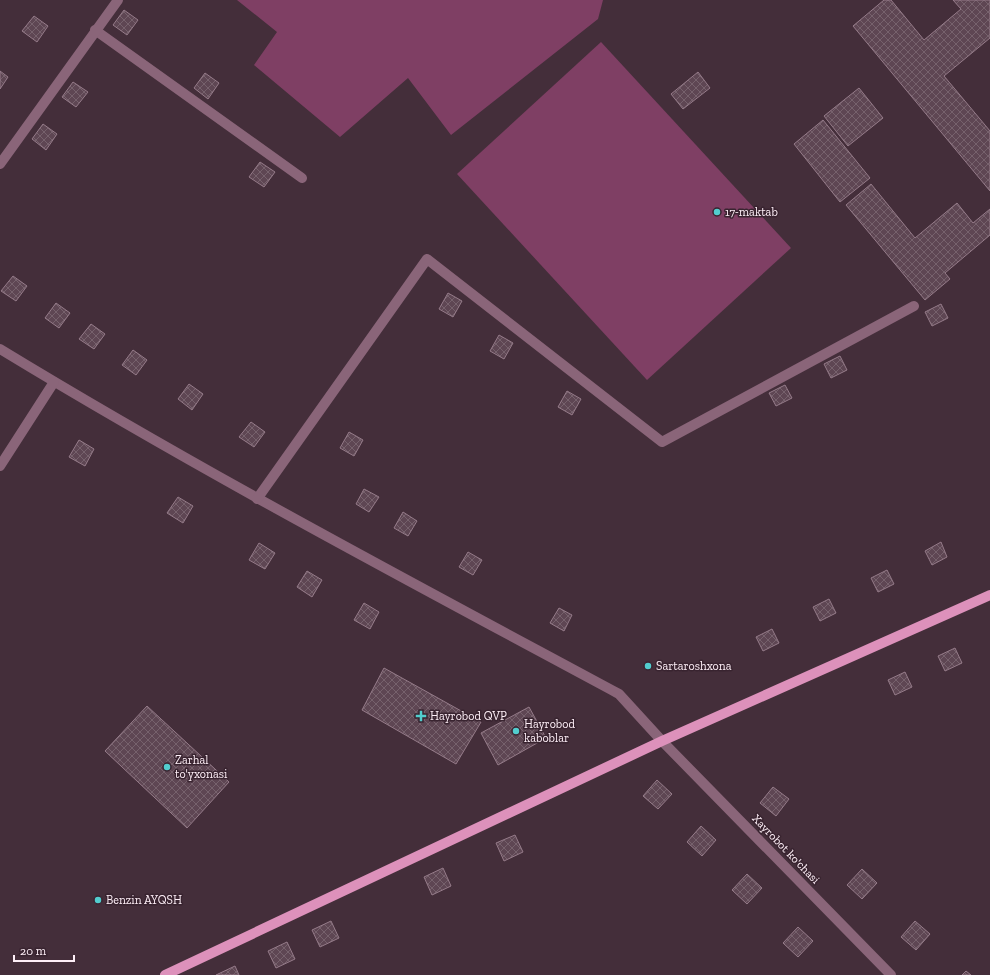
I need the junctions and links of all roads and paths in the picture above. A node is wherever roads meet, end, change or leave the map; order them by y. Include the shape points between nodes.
1 (118, 0) edge
2 (96, 30) junction
3 (0, 164) edge
4 (302, 178) dead end
5 (914, 306) dead end
6 (0, 349) edge
7 (54, 382) junction
8 (0, 466) edge
9 (258, 499) junction
10 (990, 595) edge
11 (662, 741) junction
12 (165, 975) edge
13 (891, 975) edge

1 - 2 street
2 - 3 street
2 - 4 street
5 - 9 street via 662,442 427,259
6 - 7 street, Xayrobot ko'chasi
7 - 8 street
7 - 9 street, Xayrobot ko'chasi
9 - 11 street, Xayrobot ko'chasi via 619,694
10 - 11 main road
11 - 12 main road
11 - 13 street, Xayrobot ko'chasi

